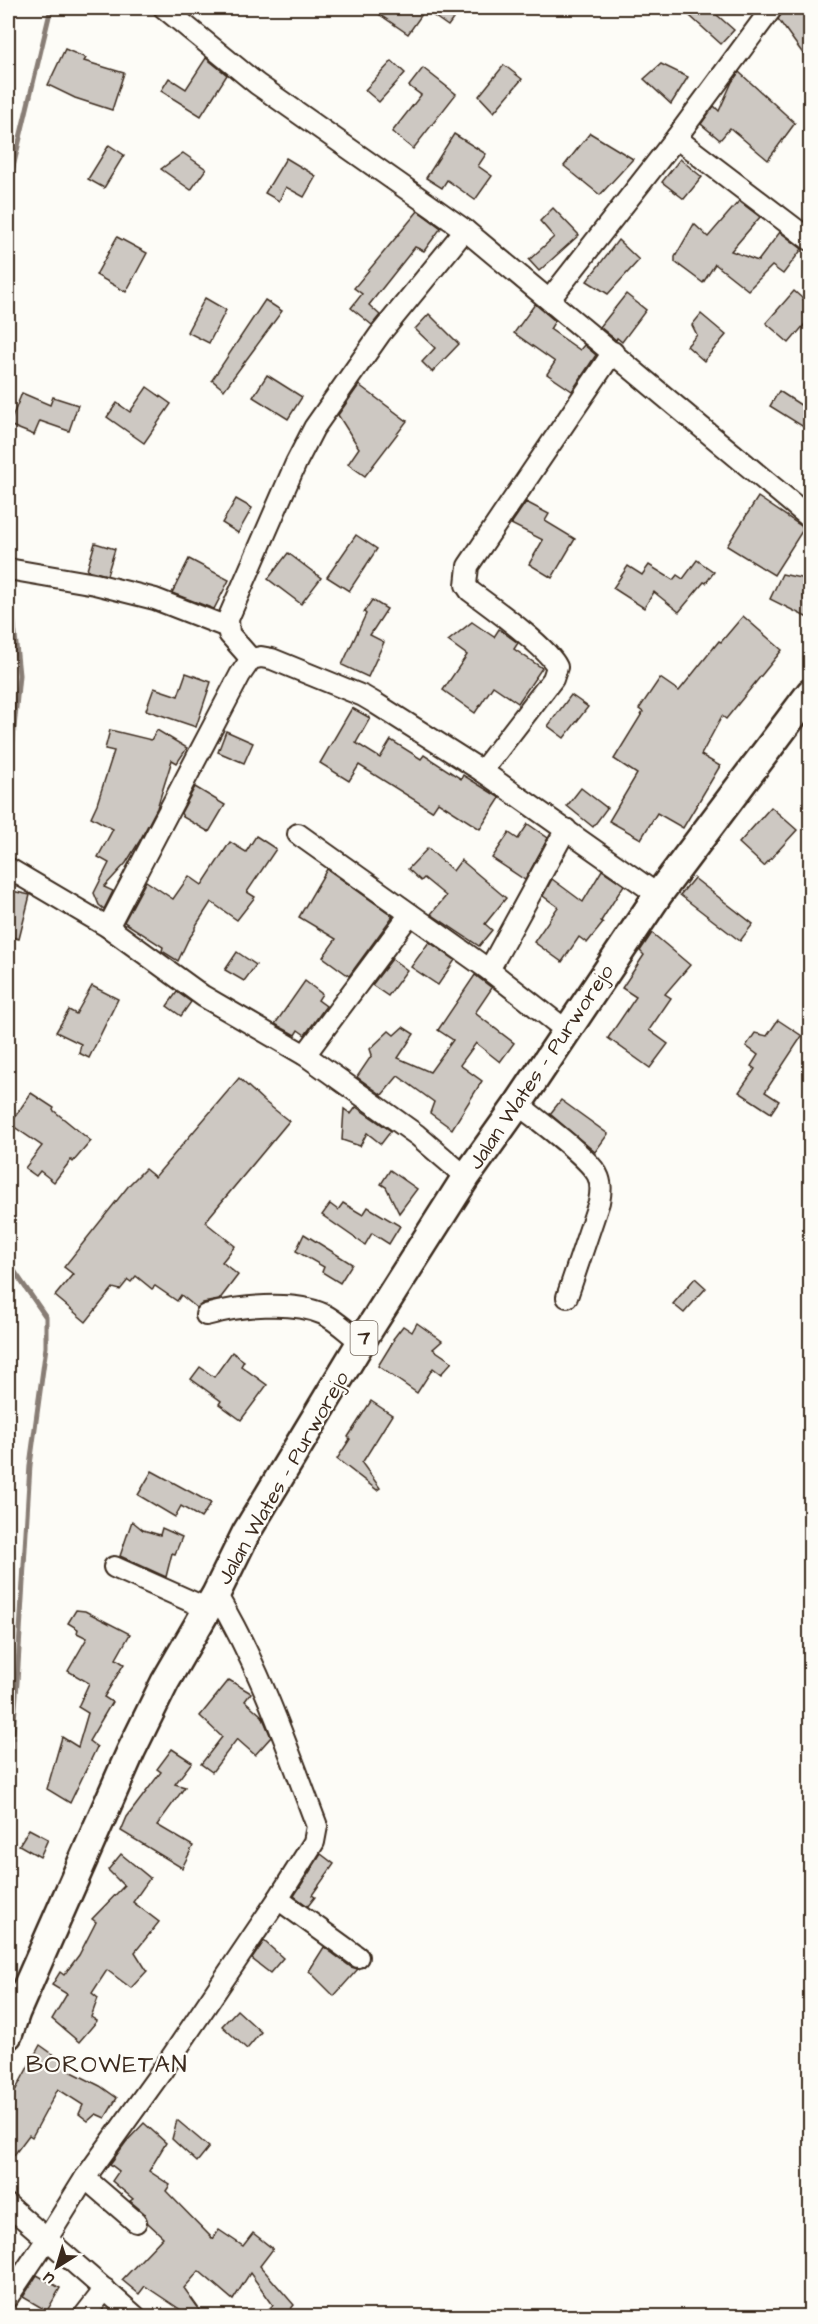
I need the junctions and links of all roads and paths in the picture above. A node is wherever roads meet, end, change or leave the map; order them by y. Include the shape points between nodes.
1 (164, 8) edge
2 (772, 8) edge
3 (676, 138) junction
4 (465, 230) junction
5 (810, 240) edge
6 (550, 299) junction
7 (613, 352) junction
8 (810, 518) edge
9 (12, 569) edge
10 (227, 627) junction
11 (251, 659) junction
12 (810, 693) edge
13 (482, 771) junction
14 (566, 829) junction
15 (298, 834) dead end
16 (13, 871) edge
17 (658, 895) junction
18 (410, 914) junction
19 (108, 927) junction
20 (489, 970) junction
21 (567, 1031) junction
22 (305, 1055) junction
23 (518, 1104) junction
24 (466, 1177) junction
25 (567, 1297) dead end
26 (206, 1316) dead end
27 (361, 1342) junction
28 (114, 1567) dead end
29 (212, 1601) junction
30 (278, 1899) junction
31 (358, 1957) dead end
32 (8, 2035) edge
33 (85, 2178) junction
34 (8, 2205) edge
35 (136, 2223) dead end
36 (47, 2239) junction
37 (105, 2289) junction
38 (8, 2296) edge
39 (84, 2316) edge
40 (135, 2316) edge

1 - 4 street via 257,84
2 - 3 street
3 - 5 street
3 - 6 street
4 - 6 street
4 - 10 street via 380,334 314,428
6 - 7 street
7 - 8 street
7 - 13 street via 468,566 466,585 470,591 526,635 557,667 553,679
9 - 10 street via 155,598
10 - 11 street
11 - 13 street via 272,659 363,696
11 - 19 street
12 - 17 highway, Jalan Wates - Purworejo / 7
13 - 14 street
14 - 17 street
14 - 20 street
15 - 18 street
16 - 19 street
17 - 21 highway, Jalan Wates - Purworejo / 7
18 - 20 street
18 - 22 street
19 - 22 street via 203,996
20 - 21 street
21 - 23 highway, Jalan Wates - Purworejo / 7
22 - 24 street via 417,1135
23 - 24 highway, Jalan Wates - Purworejo / 7
23 - 25 street via 588,1163 601,1188
24 - 27 highway, Jalan Wates - Purworejo / 7
26 - 27 street via 289,1305 323,1314
27 - 29 highway, Jalan Wates - Purworejo / 7 via 246,1533
28 - 29 street
29 - 30 street via 240,1632 317,1826 314,1842
29 - 32 highway, Jalan Wates - Purworejo / 7 via 131,1751
30 - 31 street
30 - 33 street
33 - 35 street
33 - 36 street
34 - 36 street
36 - 37 street
36 - 38 street
37 - 39 street
37 - 40 street

